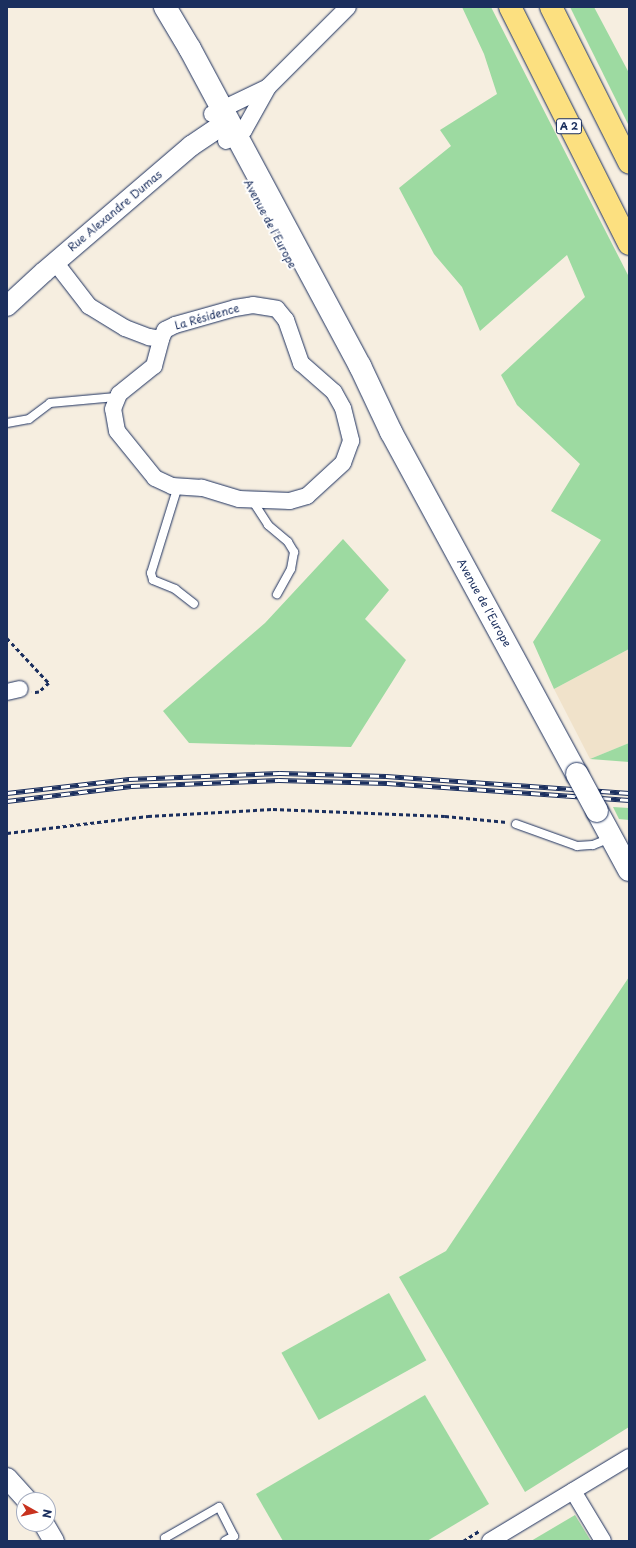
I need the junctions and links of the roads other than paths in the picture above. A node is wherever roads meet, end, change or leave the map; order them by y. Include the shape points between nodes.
1 (164, 7) edge
2 (348, 7) edge
3 (510, 7) edge
4 (551, 7) edge
5 (268, 87) junction
6 (223, 124) junction
7 (629, 162) edge
8 (629, 244) edge
9 (55, 262) junction
10 (7, 306) edge
11 (161, 339) junction
12 (116, 398) junction
13 (7, 423) edge
14 (178, 486) junction
15 (252, 500) junction
16 (277, 594) dead end
17 (194, 604) dead end
18 (516, 824) road end
19 (611, 837) junction
20 (629, 870) edge
21 (629, 1457) edge
22 (7, 1478) edge
23 (573, 1491) junction
24 (20, 1492) edge
25 (166, 1541) edge
26 (225, 1541) edge
27 (490, 1541) edge
28 (603, 1541) edge

1 - 6 main road, Avenue de l'Europe
2 - 5 street
3 - 8 highway, A 2
4 - 7 highway
5 - 6 street
5 - 6 street via 247,126
6 - 9 street, Rue Alexandre Dumas via 191,146
6 - 19 main road, Avenue de l'Europe, bridge via 301,283 349,367 391,432
9 - 10 street, Rue Alexandre Dumas
9 - 11 street via 79,295 96,311 130,330
11 - 12 street, La Résidence via 154,366
11 - 15 street, La Résidence via 166,330 175,325 242,307 273,307 284,316 304,367 330,388 341,402 350,428 351,441 343,463 302,498
12 - 13 lane via 50,403 29,419
12 - 14 street, La Résidence via 112,417 117,431 156,478 167,485
14 - 15 street, La Résidence via 202,488
14 - 17 lane via 150,573 153,580 175,589
15 - 16 lane via 268,525 288,542 294,552 291,569
18 - 19 lane via 577,846 593,845
19 - 20 main road
21 - 23 street
22 - 24 street
23 - 27 street
23 - 28 street
25 - 26 lane via 165,1538 219,1507 234,1536

